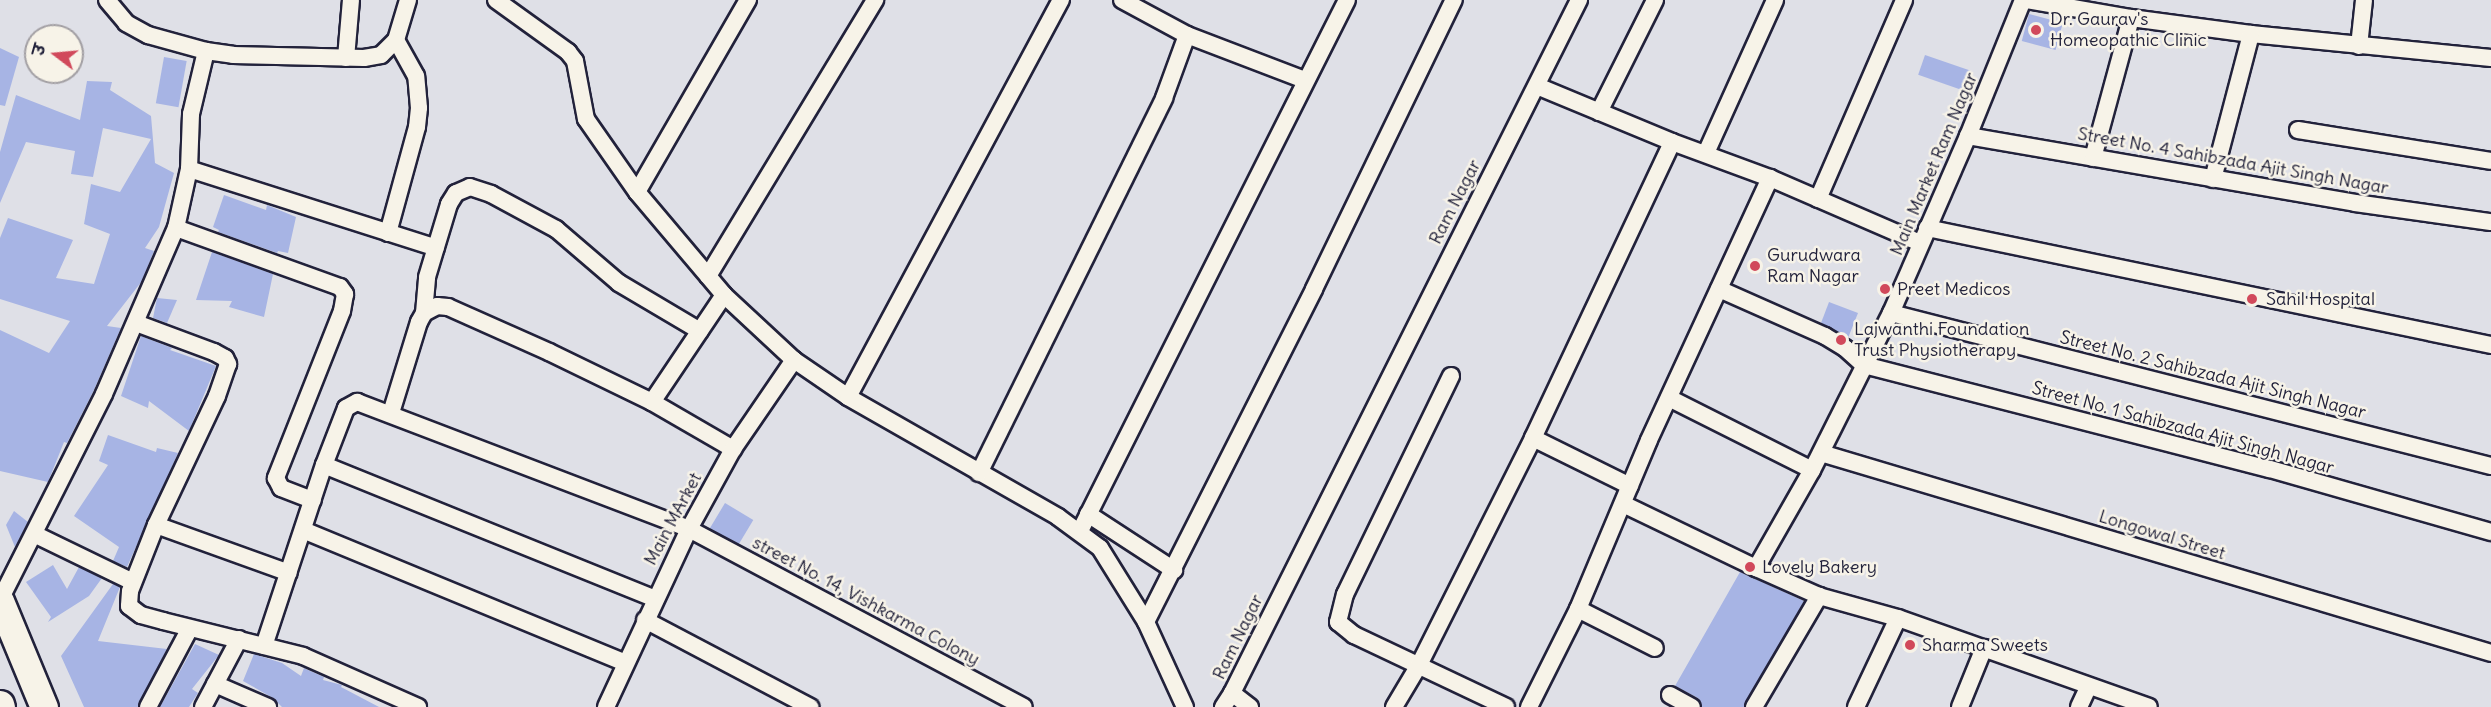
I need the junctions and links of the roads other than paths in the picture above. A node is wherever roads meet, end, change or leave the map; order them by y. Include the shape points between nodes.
1 (107, 0) edge
2 (351, 0) edge
3 (408, 0) edge
4 (496, 0) edge
5 (748, 0) edge
6 (875, 0) edge
7 (1061, 0) edge
8 (1122, 0) edge
9 (1347, 0) edge
10 (1454, 0) edge
11 (1580, 0) edge
12 (1655, 0) edge
13 (1775, 0) edge
14 (1904, 0) edge
15 (2025, 0) edge
16 (2364, 0) edge
17 (2131, 18) junction
18 (1187, 34) junction
19 (2251, 34) junction
20 (396, 40) junction
21 (2359, 46) junction
22 (206, 51) junction
23 (346, 58) junction
24 (2491, 58) edge
25 (1305, 80) junction
26 (1537, 86) junction
27 (1599, 112) junction
28 (2298, 130) dead end
29 (1968, 136) junction
30 (1672, 142) junction
31 (1706, 153) junction
32 (2093, 158) junction
33 (2491, 161) edge
34 (189, 169) junction
35 (1770, 178) junction
36 (2213, 179) junction
37 (637, 192) junction
38 (1818, 199) junction
39 (2491, 222) edge
40 (176, 228) junction
41 (388, 233) junction
42 (1924, 236) junction
43 (436, 248) junction
44 (708, 276) junction
45 (1719, 289) junction
46 (724, 295) junction
47 (424, 313) junction
48 (1891, 313) junction
49 (136, 322) junction
50 (700, 331) junction
51 (2491, 345) edge
52 (794, 360) junction
53 (1864, 365) junction
54 (1452, 376) dead end
55 (848, 397) junction
56 (1669, 398) junction
57 (652, 402) junction
58 (391, 413) junction
59 (1533, 438) junction
60 (733, 449) junction
61 (1821, 453) junction
62 (324, 465) junction
63 (2491, 466) edge
64 (1812, 470) junction
65 (979, 473) junction
66 (1630, 486) junction
67 (313, 500) junction
68 (1623, 504) junction
69 (1088, 514) junction
70 (156, 525) junction
71 (689, 529) junction
72 (303, 530) junction
73 (1080, 531) junction
74 (2491, 532) edge
75 (34, 534) junction
76 (1756, 568) junction
77 (1174, 570) junction
78 (289, 573) junction
79 (133, 582) junction
80 (1819, 596) junction
81 (654, 598) junction
82 (0, 601) edge
83 (1578, 609) junction
84 (1898, 618) junction
85 (645, 620) junction
86 (1146, 622) junction
87 (190, 628) junction
88 (239, 639) junction
89 (264, 646) junction
90 (1655, 648) dead end
91 (1984, 648) junction
92 (2491, 653) edge
93 (626, 663) junction
94 (1419, 665) junction
95 (215, 684) junction
96 (2089, 686) junction
97 (1670, 695) dead end
98 (1227, 700) edge
99 (412, 706) edge
100 (44, 707) edge
101 (148, 707) edge
102 (203, 707) edge
103 (268, 707) edge
104 (606, 707) edge
105 (810, 707) edge
106 (1024, 707) edge
107 (1185, 707) edge
108 (1250, 707) edge
109 (1394, 707) edge
110 (1506, 707) edge
111 (1529, 707) edge
112 (1692, 707) edge
113 (1754, 707) edge
114 (1856, 707) edge
115 (1960, 707) edge
116 (2079, 707) edge
117 (2149, 707) edge

1 - 22 street via 126,22 148,35
2 - 23 street
3 - 20 street
4 - 37 street via 562,45 575,61 586,119
5 - 37 street
6 - 44 street
7 - 55 street
8 - 18 street
9 - 25 street
10 - 77 street
11 - 26 street, Ram Nagar
12 - 27 street
13 - 31 street
14 - 38 street
15 - 17 street
15 - 29 street, Main Market Ram Nagar
16 - 21 street
17 - 19 street
17 - 32 street
18 - 25 street
18 - 65 street via 1164,98
19 - 21 street
19 - 36 street
20 - 23 street via 381,55
20 - 41 street via 416,76 418,108 417,127
21 - 24 street
22 - 23 street
22 - 34 street via 190,114
25 - 69 street
26 - 27 street
26 - 98 street, Ram Nagar
27 - 30 street
28 - 33 street
29 - 32 street, Street No. 4 Sahibzada Ajit Singh Nagar
29 - 42 street, Main Market Ram Nagar
30 - 31 street
30 - 59 street
31 - 35 street
32 - 36 street, Street No. 4 Sahibzada Ajit Singh Nagar
34 - 40 street
34 - 41 street
35 - 38 street
35 - 45 street
36 - 39 street, Street No. 4 Sahibzada Ajit Singh Nagar
37 - 44 street
38 - 42 street
40 - 49 street
40 - 67 street via 340,288 345,294 342,311 276,478 281,488
41 - 43 street
42 - 48 street, Main Market Ram Nagar
42 - 51 street
43 - 47 street via 426,285
43 - 50 street via 456,193 470,187 477,189 556,229 619,283
44 - 46 street
45 - 53 street via 1825,336
45 - 56 street
46 - 50 street
46 - 52 street
47 - 57 street via 437,306 448,307
47 - 58 street
48 - 53 street, Main Market Ram Nagar
48 - 63 street, Street No. 2 Sahibzada Ajit Singh Nagar
49 - 70 street via 214,352 228,364 217,396
49 - 75 street
50 - 57 street
52 - 55 street
52 - 60 street, Main MArket
53 - 61 street, Main Market Ram Nagar
53 - 74 street, Street No. 1 Sahibzada Ajit Singh Nagar via 2248,463
54 - 94 street via 1345,594 1338,616 1344,629
55 - 65 street
56 - 64 street
56 - 66 street
57 - 60 street
58 - 62 street, street No. 14, Vishkarma Colony via 352,403 346,408
58 - 71 street, street No. 14, Vishkarma Colony
59 - 66 street
59 - 94 street
60 - 71 street, Main MArket
61 - 64 street, Main Market Ram Nagar
61 - 92 street, Longowal Street
62 - 67 street
62 - 81 street
64 - 76 street, Main Market Ram Nagar
65 - 73 street
66 - 68 street
67 - 72 street
68 - 76 street
68 - 83 street
69 - 73 street
69 - 77 street
70 - 78 street
70 - 79 street
71 - 81 street, Main MArket
71 - 106 street, street No. 14, Vishkarma Colony
72 - 78 street
72 - 93 street
73 - 86 street via 1100,548
75 - 79 street
75 - 82 street
76 - 80 street
77 - 86 street
78 - 89 street
79 - 87 street via 128,598 134,612
80 - 84 street
80 - 113 street
81 - 85 street, Main MArket
82 - 100 main road
83 - 90 street
83 - 111 street
84 - 91 street
84 - 114 street
85 - 93 street, Main MArket
85 - 105 street
86 - 107 street
87 - 88 street
87 - 101 street
88 - 89 street
88 - 95 street
89 - 99 street via 303,656
91 - 96 street
91 - 115 street
93 - 104 street, Main MArket
94 - 109 street
94 - 110 street
95 - 102 street
95 - 103 street
96 - 116 street
96 - 117 street
97 - 112 street
98 - 108 street

